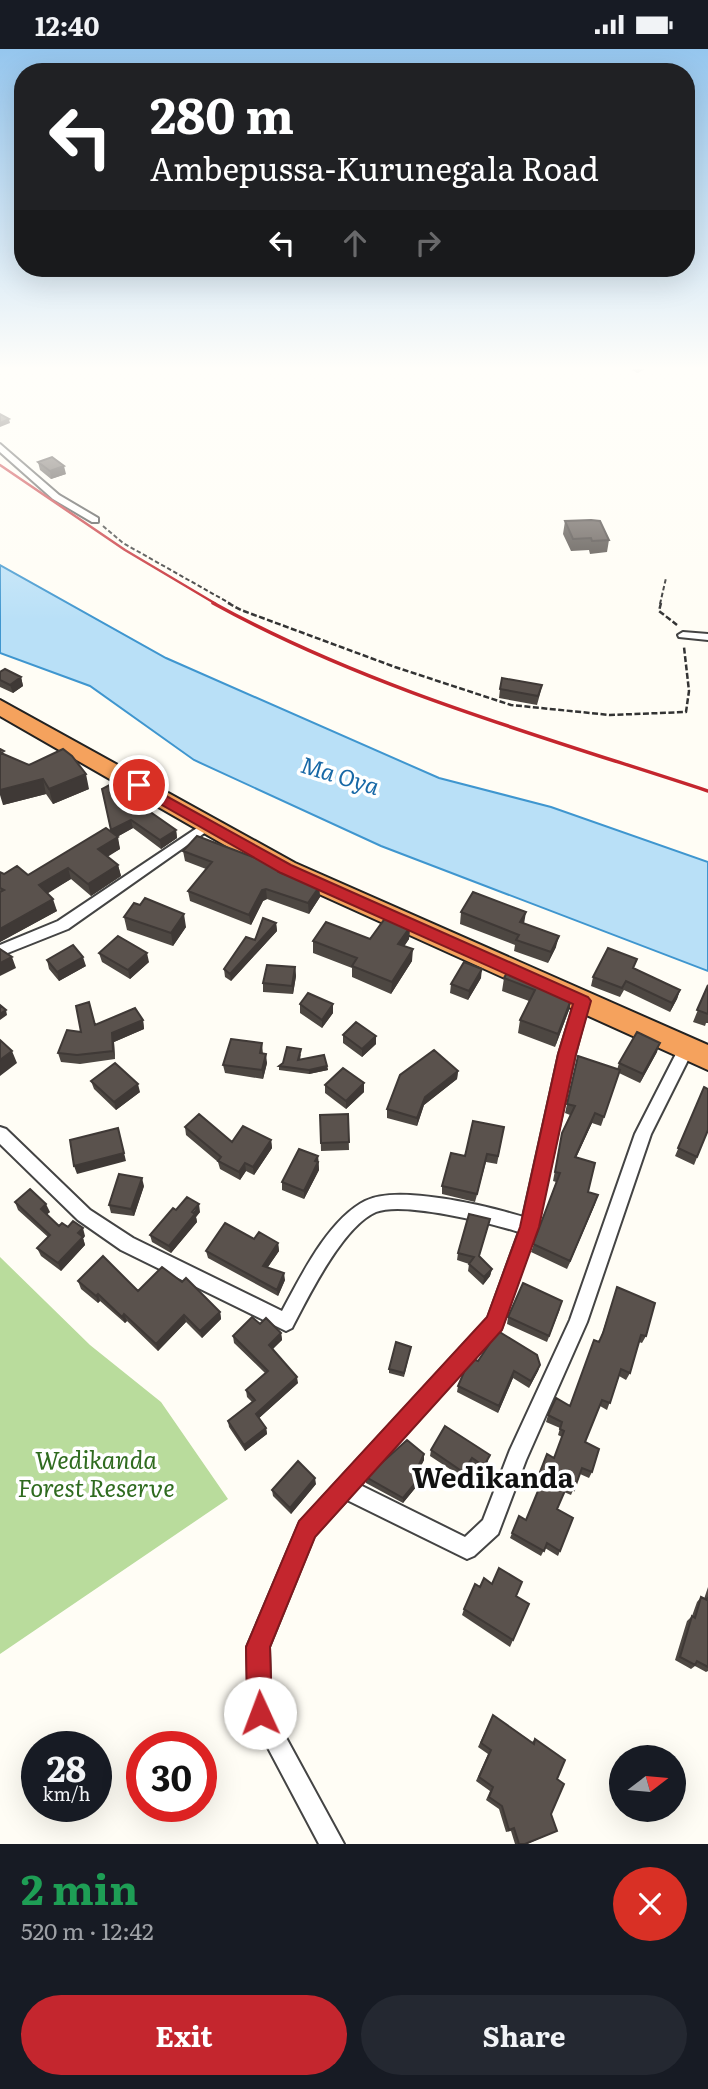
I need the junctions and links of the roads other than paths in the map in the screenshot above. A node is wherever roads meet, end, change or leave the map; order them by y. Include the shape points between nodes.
1 (6, 453) edge
2 (95, 520) road end
3 (683, 635) road end
4 (708, 637) edge
5 (0, 707) edge
6 (209, 824) junction
7 (0, 951) edge
8 (582, 1001) junction
9 (697, 1053) edge
10 (0, 1134) edge
11 (529, 1227) junction
12 (344, 1488) junction
13 (332, 1844) edge

1 - 2 street via 56,497
3 - 4 street
5 - 6 highway
6 - 7 street via 63,925
6 - 8 highway via 286,869
8 - 9 highway
8 - 11 street
9 - 12 street via 643,1134 578,1322 491,1527 467,1549
10 - 11 street via 84,1215 127,1244 286,1322 311,1272 358,1214 374,1204 398,1202 501,1217
11 - 12 street via 495,1323
12 - 13 street via 307,1529 258,1647 260,1713

